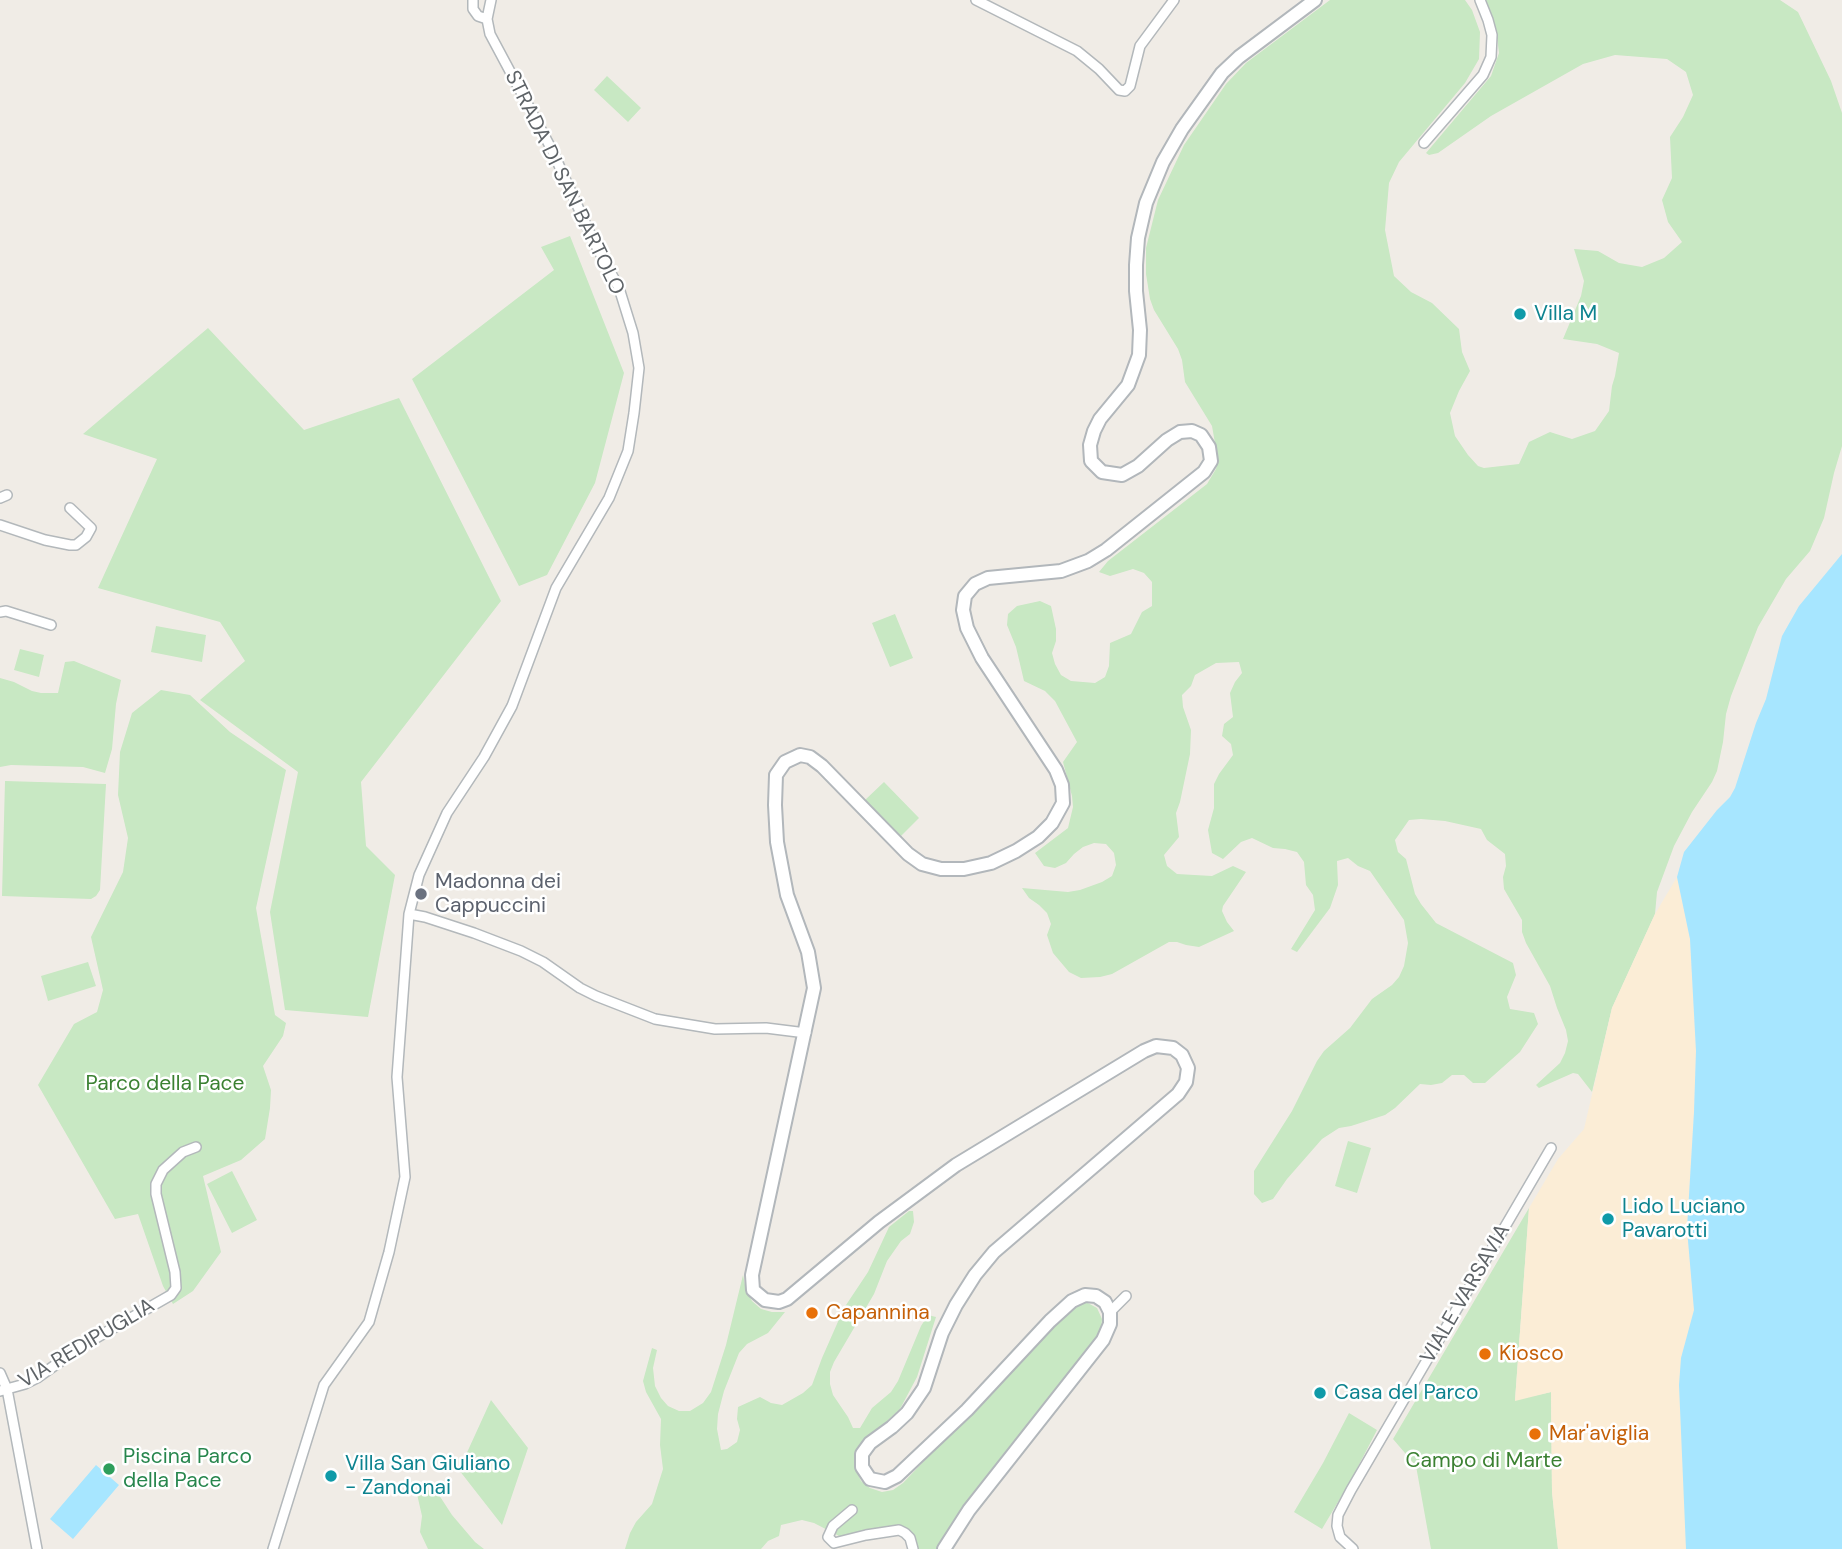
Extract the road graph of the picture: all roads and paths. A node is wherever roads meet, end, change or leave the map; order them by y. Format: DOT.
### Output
graph roads {
  1 [pos="472,0"];
  2 [pos="491,0"];
  3 [pos="976,0"];
  4 [pos="1174,0"];
  5 [pos="1315,0"];
  6 [pos="1480,0"];
  7 [pos="487,19"];
  8 [pos="1424,143"];
  9 [pos="70,508"];
  10 [pos="0,525"];
  11 [pos="0,612"];
  12 [pos="51,625"];
  13 [pos="409,914"];
  14 [pos="806,1033"];
  15 [pos="197,1147"];
  16 [pos="1551,1148"];
  17 [pos="1126,1296"];
  18 [pos="1110,1312"];
  19 [pos="0,1373"];
  20 [pos="3,1390"];
  21 [pos="852,1510"];
  22 [pos="37,1549"];
  23 [pos="273,1549"];
  24 [pos="913,1549"];
  25 [pos="944,1549"];
  26 [pos="1353,1549"];
  1 -- 7 [label="street, STRADA DI SAN BARTOLO"];
  2 -- 7 [label="street"];
  3 -- 4 [label="street"];
  5 -- 14 [label="street"];
  6 -- 8 [label="street"];
  7 -- 13 [label="street, STRADA DI SAN BARTOLO"];
  9 -- 10 [label="street"];
  11 -- 12 [label="street"];
  13 -- 14 [label="street"];
  13 -- 23 [label="street, STRADA DI SAN BARTOLO"];
  14 -- 18 [label="street"];
  15 -- 20 [label="street, VIA REDIPUGLIA"];
  16 -- 26 [label="street, VIALE VARSAVIA"];
  17 -- 18 [label="street"];
  18 -- 25 [label="street"];
  19 -- 20 [label="street"];
  20 -- 22 [label="street"];
  21 -- 24 [label="street"];
}
